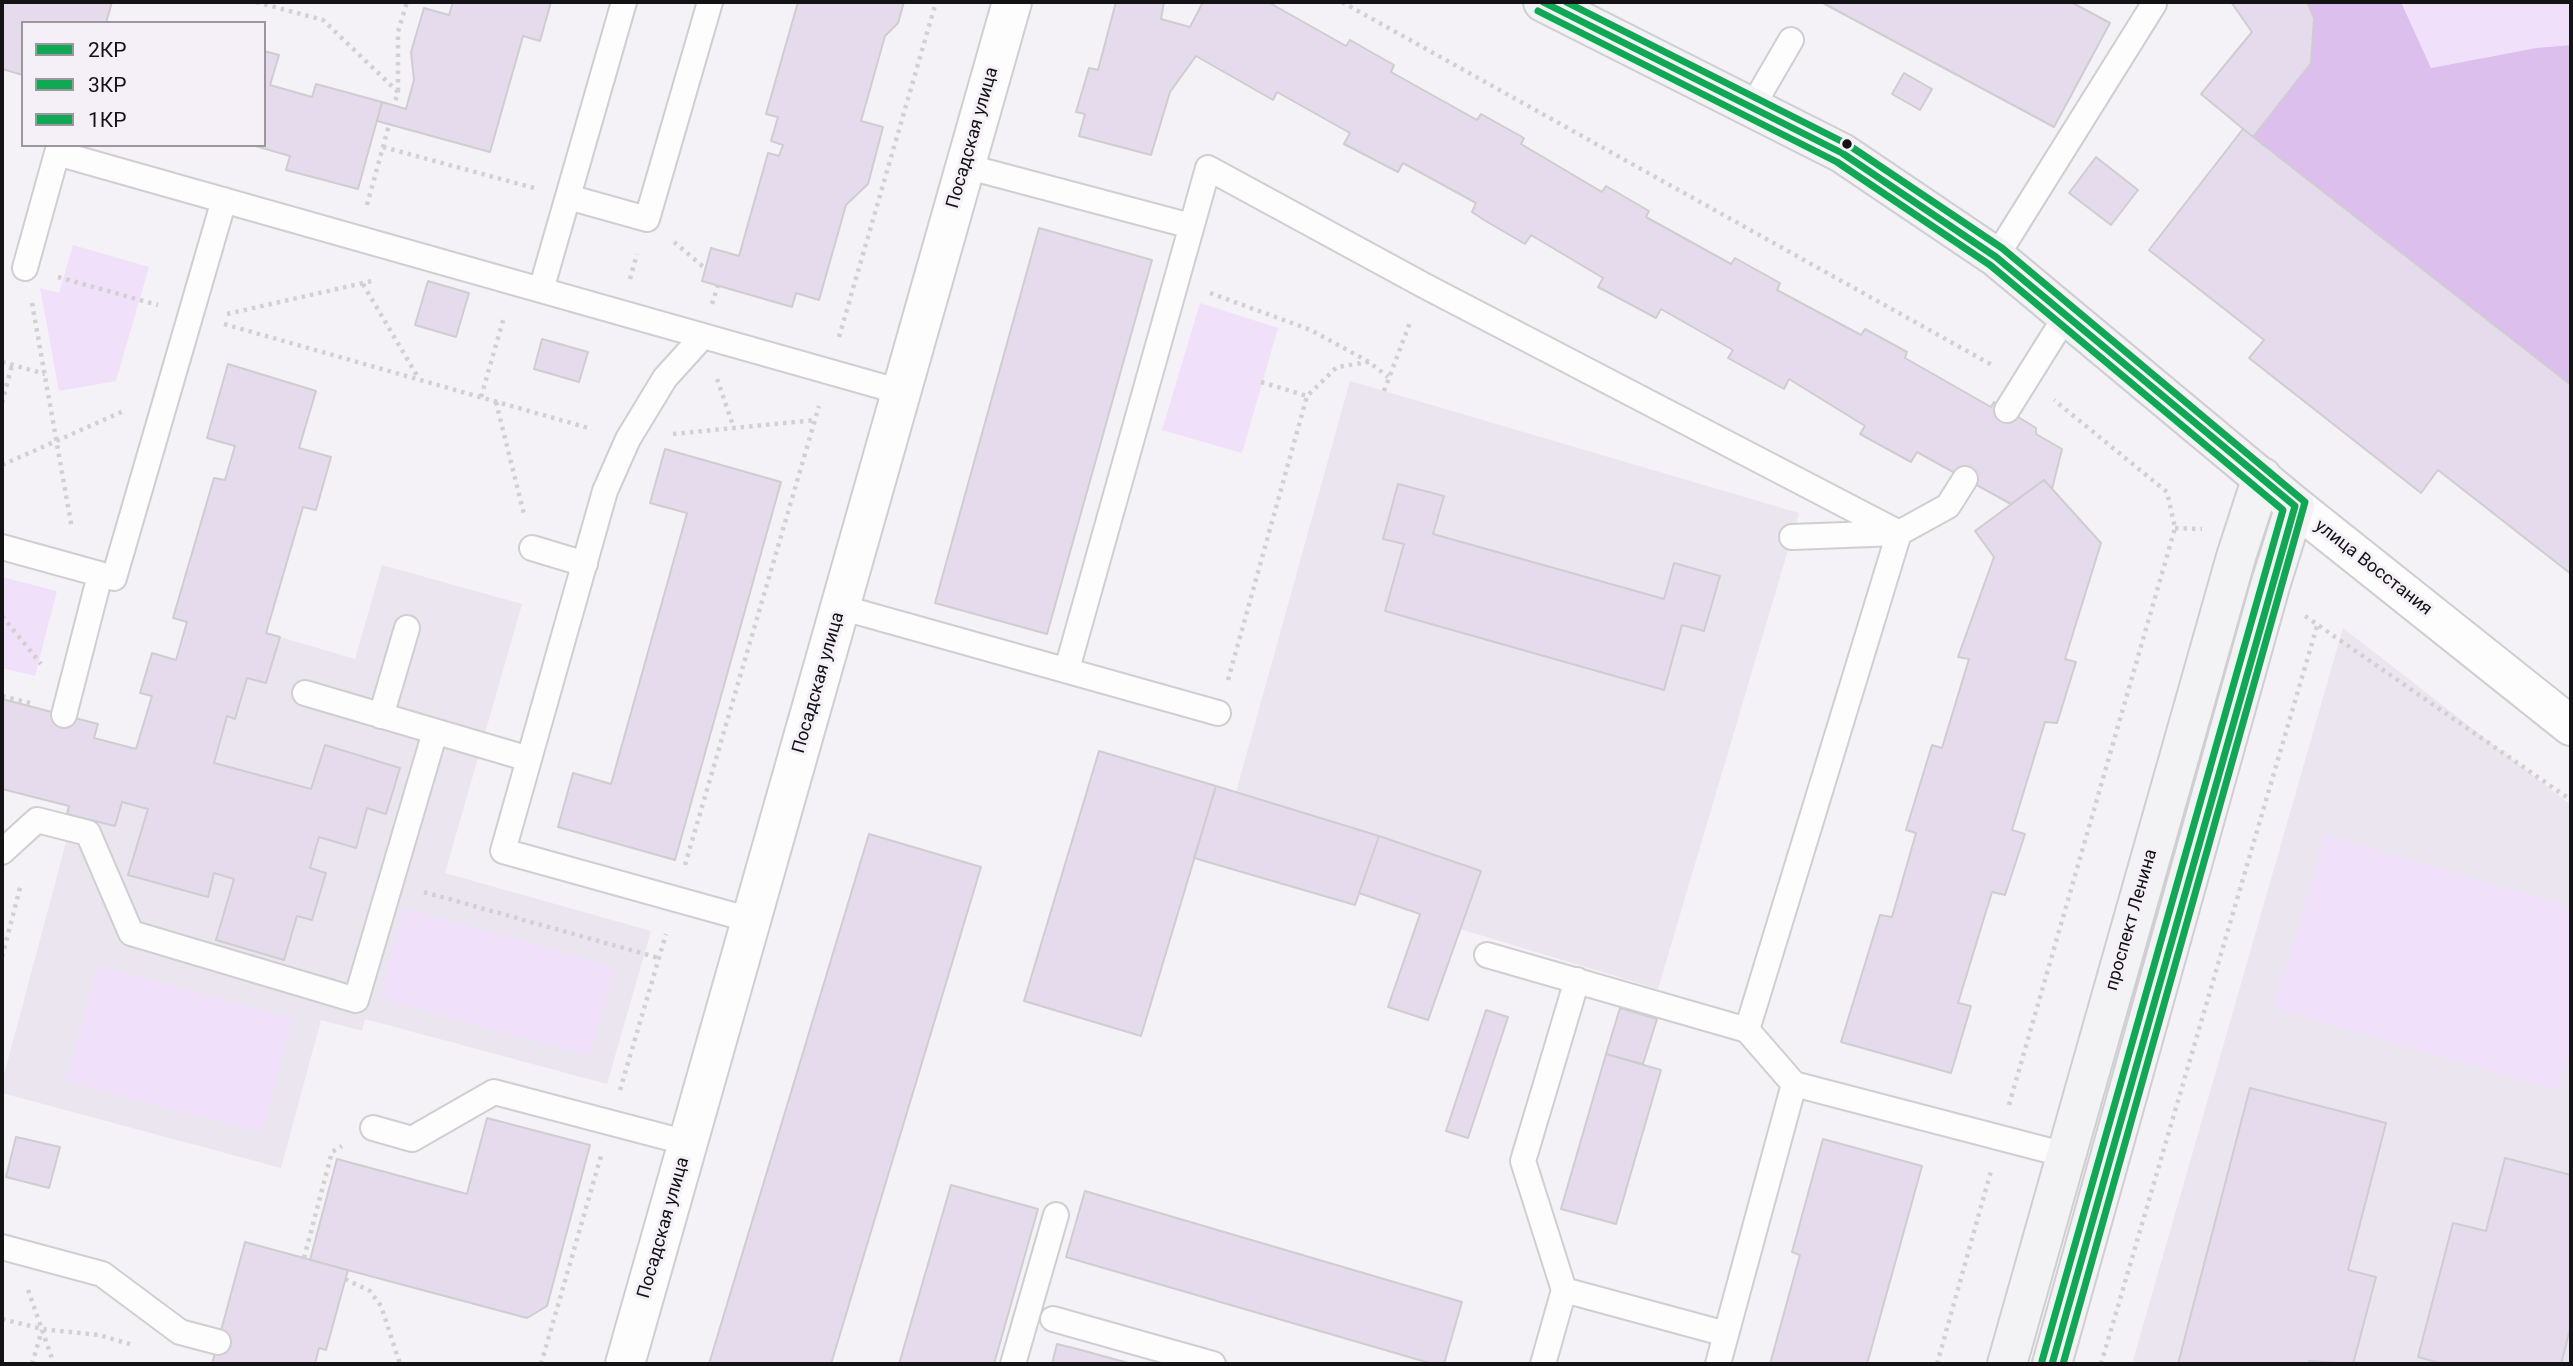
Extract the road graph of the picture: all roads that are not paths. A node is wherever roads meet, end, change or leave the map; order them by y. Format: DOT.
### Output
graph roads {
  1 [pos="624,2"];
  2 [pos="710,2"];
  3 [pos="1012,2"];
  4 [pos="1543,2"];
  5 [pos="2154,4"];
  6 [pos="1791,40"];
  7 [pos="1752,107"];
  8 [pos="965,166"];
  9 [pos="568,197"];
  10 [pos="224,200"];
  11 [pos="1191,226"];
  12 [pos="1996,257"];
  13 [pos="25,268"];
  14 [pos="541,290"];
  15 [pos="2067,314"];
  16 [pos="703,336"];
  17 [pos="901,392"];
  18 [pos="2007,410"];
  19 [pos="2262,477"];
  20 [pos="1965,479"];
  21 [pos="2295,506"];
  22 [pos="1899,533"];
  23 [pos="1792,537"];
  24 [pos="2,547"];
  25 [pos="532,548"];
  26 [pos="585,564"];
  27 [pos="90,572"];
  28 [pos="840,607"];
  29 [pos="407,628"];
  30 [pos="1067,670"];
  31 [pos="305,693"];
  32 [pos="1219,713"];
  33 [pos="64,715"];
  34 [pos="381,716"];
  35 [pos="2571,726"];
  36 [pos="435,732"];
  37 [pos="529,760"];
  38 [pos="2,852"];
  39 [pos="751,920"];
  40 [pos="1487,955"];
  41 [pos="1577,980"];
  42 [pos="1747,1030"];
  43 [pos="1794,1084"];
  44 [pos="373,1128"];
  45 [pos="688,1143"];
  46 [pos="2066,1155"];
  47 [pos="1056,1215"];
  48 [pos="2,1247"];
  49 [pos="1564,1290"];
  50 [pos="1054,1319"];
  51 [pos="1726,1334"];
  52 [pos="218,1342"];
  53 [pos="625,1364"];
  54 [pos="1013,1364"];
  55 [pos="1213,1364"];
  56 [pos="1543,1364"];
  57 [pos="1718,1364"];
  58 [pos="2007,1364"];
  59 [pos="2052,1364"];
  1 -- 9 [label="lane"];
  2 -- 9 [label="lane"];
  3 -- 8 [label="street, Посадская улица"];
  4 -- 7 [label="main road, улица Восстания"];
  5 -- 12 [label="lane"];
  6 -- 7 [label="lane"];
  7 -- 12 [label="main road, улица Восстания"];
  8 -- 11 [label="lane"];
  8 -- 17 [label="street, Посадская улица"];
  9 -- 14 [label="lane"];
  10 -- 13 [label="lane"];
  10 -- 14 [label="lane"];
  10 -- 27 [label="lane"];
  11 -- 22 [label="lane"];
  11 -- 30 [label="lane"];
  12 -- 15 [label="main road, улица Восстания"];
  14 -- 16 [label="lane"];
  15 -- 18 [label="lane"];
  15 -- 19 [label="main road, улица Восстания"];
  16 -- 17 [label="lane"];
  16 -- 26 [label="lane"];
  17 -- 28 [label="street, Посадская улица"];
  19 -- 21 [label="main road, улица Восстания"];
  19 -- 46 [label="main road, проспект Ленина"];
  20 -- 22 [label="lane"];
  21 -- 35 [label="street, улица Восстания"];
  21 -- 59 [label="main road"];
  22 -- 23 [label="lane"];
  22 -- 42 [label="lane"];
  24 -- 27 [label="lane"];
  25 -- 26 [label="lane"];
  26 -- 37 [label="lane"];
  27 -- 33 [label="lane"];
  28 -- 30 [label="lane"];
  28 -- 39 [label="street, Посадская улица"];
  29 -- 34 [label="lane"];
  30 -- 32 [label="lane"];
  31 -- 34 [label="lane"];
  34 -- 36 [label="lane"];
  36 -- 37 [label="lane"];
  36 -- 38 [label="lane"];
  37 -- 39 [label="lane"];
  39 -- 45 [label="street, Посадская улица"];
  40 -- 41 [label="lane"];
  41 -- 42 [label="lane"];
  41 -- 49 [label="lane"];
  42 -- 43 [label="lane"];
  43 -- 46 [label="lane"];
  43 -- 51 [label="lane"];
  44 -- 45 [label="lane"];
  45 -- 53 [label="street, Посадская улица"];
  46 -- 58 [label="main road, проспект Ленина"];
  47 -- 54 [label="lane"];
  48 -- 52 [label="lane"];
  49 -- 51 [label="lane"];
  49 -- 56 [label="lane"];
  50 -- 55 [label="lane"];
  51 -- 57 [label="lane"];
}
